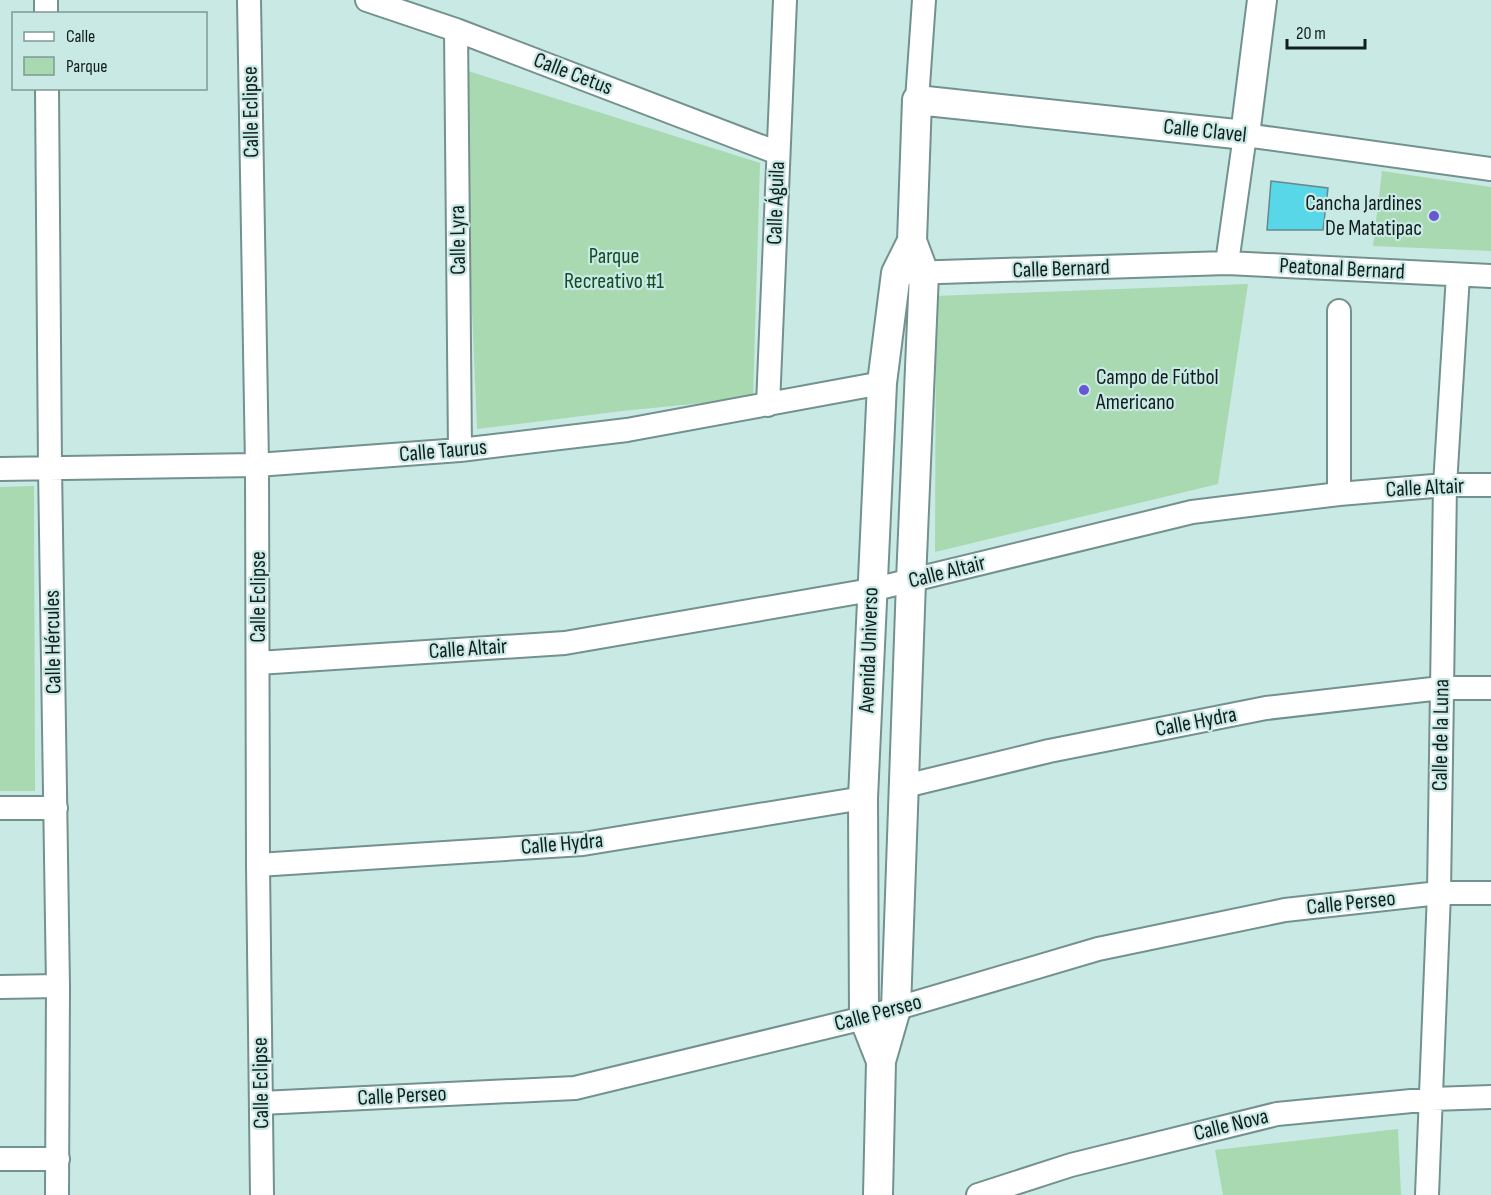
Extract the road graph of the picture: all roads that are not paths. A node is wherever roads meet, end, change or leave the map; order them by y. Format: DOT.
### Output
graph roads {
  1 [pos="249,0"];
  2 [pos="366,0"];
  3 [pos="784,0"];
  4 [pos="924,0"];
  5 [pos="1262,0"];
  6 [pos="456,30"];
  7 [pos="47,90"];
  8 [pos="917,100"];
  9 [pos="1245,135"];
  10 [pos="778,153"];
  11 [pos="1491,169"];
  12 [pos="912,241"];
  13 [pos="1227,263"];
  14 [pos="896,273"];
  15 [pos="924,273"];
  16 [pos="1458,276"];
  17 [pos="1491,276"];
  18 [pos="1339,311"];
  19 [pos="921,359"];
  20 [pos="884,371"];
  21 [pos="768,405"];
  22 [pos="460,450"];
  23 [pos="257,465"];
  24 [pos="50,467"];
  25 [pos="0,469"];
  26 [pos="1445,485"];
  27 [pos="1491,485"];
  28 [pos="1339,494"];
  29 [pos="911,581"];
  30 [pos="871,590"];
  31 [pos="258,663"];
  32 [pos="1441,688"];
  33 [pos="1491,688"];
  34 [pos="905,786"];
  35 [pos="863,798"];
  36 [pos="0,808"];
  37 [pos="56,808"];
  38 [pos="258,865"];
  39 [pos="1440,893"];
  40 [pos="1491,893"];
  41 [pos="58,986"];
  42 [pos="0,987"];
  43 [pos="896,1009"];
  44 [pos="864,1018"];
  45 [pos="881,1061"];
  46 [pos="1491,1097"];
  47 [pos="1432,1099"];
  48 [pos="261,1103"];
  49 [pos="0,1159"];
  50 [pos="58,1159"];
  51 [pos="57,1195"];
  52 [pos="262,1195"];
  53 [pos="878,1195"];
  54 [pos="978,1195"];
  55 [pos="1427,1195"];
  1 -- 23 [label="street, Calle Eclipse"];
  2 -- 6 [label="street, Calle Cetus"];
  3 -- 10 [label="street, Calle Águila"];
  4 -- 8 [label="street"];
  5 -- 9 [label="street"];
  6 -- 10 [label="street, Calle Cetus"];
  6 -- 22 [label="street, Calle Lyra"];
  7 -- 24 [label="street, Calle Hércules"];
  8 -- 9 [label="street, Calle Clavel"];
  8 -- 12 [label="street, Avenida Universo"];
  9 -- 11 [label="street, Calle Clavel"];
  9 -- 13 [label="street"];
  10 -- 21 [label="street, Calle Águila"];
  12 -- 14 [label="street, Avenida Universo"];
  12 -- 15 [label="street, Avenida Universo"];
  13 -- 15 [label="street, Calle Bernard"];
  13 -- 16 [label="street, Peatonal Bernard"];
  14 -- 15 [label="street, Calle Bernard"];
  14 -- 20 [label="street, Avenida Universo"];
  15 -- 19 [label="street, Avenida Universo"];
  16 -- 17 [label="street"];
  16 -- 26 [label="street, Calle de la Luna"];
  18 -- 28 [label="street"];
  19 -- 20 [label="street"];
  19 -- 29 [label="street, Avenida Universo"];
  20 -- 21 [label="street, Calle Taurus"];
  20 -- 30 [label="street, Avenida Universo"];
  21 -- 22 [label="street, Calle Taurus"];
  22 -- 23 [label="street, Calle Taurus"];
  23 -- 24 [label="street, Calle Taurus"];
  23 -- 31 [label="street, Calle Eclipse"];
  24 -- 25 [label="street, Calle Taurus"];
  24 -- 37 [label="street, Calle Hércules"];
  26 -- 27 [label="street, Calle Altair"];
  26 -- 28 [label="street, Calle Altair"];
  26 -- 32 [label="street, Calle de la Luna"];
  28 -- 29 [label="street, Calle Altair"];
  29 -- 30 [label="street, Calle Altair"];
  29 -- 34 [label="street, Avenida Universo"];
  30 -- 31 [label="street, Calle Altair"];
  30 -- 35 [label="street, Avenida Universo"];
  31 -- 38 [label="street, Calle Eclipse"];
  32 -- 33 [label="street, Calle Hydra"];
  32 -- 34 [label="street, Calle Hydra"];
  32 -- 39 [label="street, Calle de la Luna"];
  34 -- 43 [label="street, Avenida Universo"];
  35 -- 38 [label="street, Calle Hydra"];
  35 -- 44 [label="street, Avenida Universo"];
  36 -- 37 [label="street"];
  37 -- 41 [label="street, Calle Hércules"];
  38 -- 48 [label="street, Calle Eclipse"];
  39 -- 40 [label="street, Calle Perseo"];
  39 -- 43 [label="street, Calle Perseo"];
  39 -- 47 [label="street, Calle de la Luna"];
  41 -- 42 [label="street"];
  41 -- 50 [label="street, Calle Hércules"];
  43 -- 44 [label="street, Calle Perseo"];
  43 -- 45 [label="street, Avenida Universo"];
  44 -- 45 [label="street, Avenida Universo"];
  44 -- 48 [label="street, Calle Perseo"];
  45 -- 53 [label="street, Avenida Universo"];
  46 -- 47 [label="street, Calle Nova"];
  47 -- 54 [label="street, Calle Nova"];
  47 -- 55 [label="street, Calle de la Luna"];
  48 -- 52 [label="street, Calle Eclipse"];
  49 -- 50 [label="street"];
  50 -- 51 [label="street, Calle Hércules"];
}
